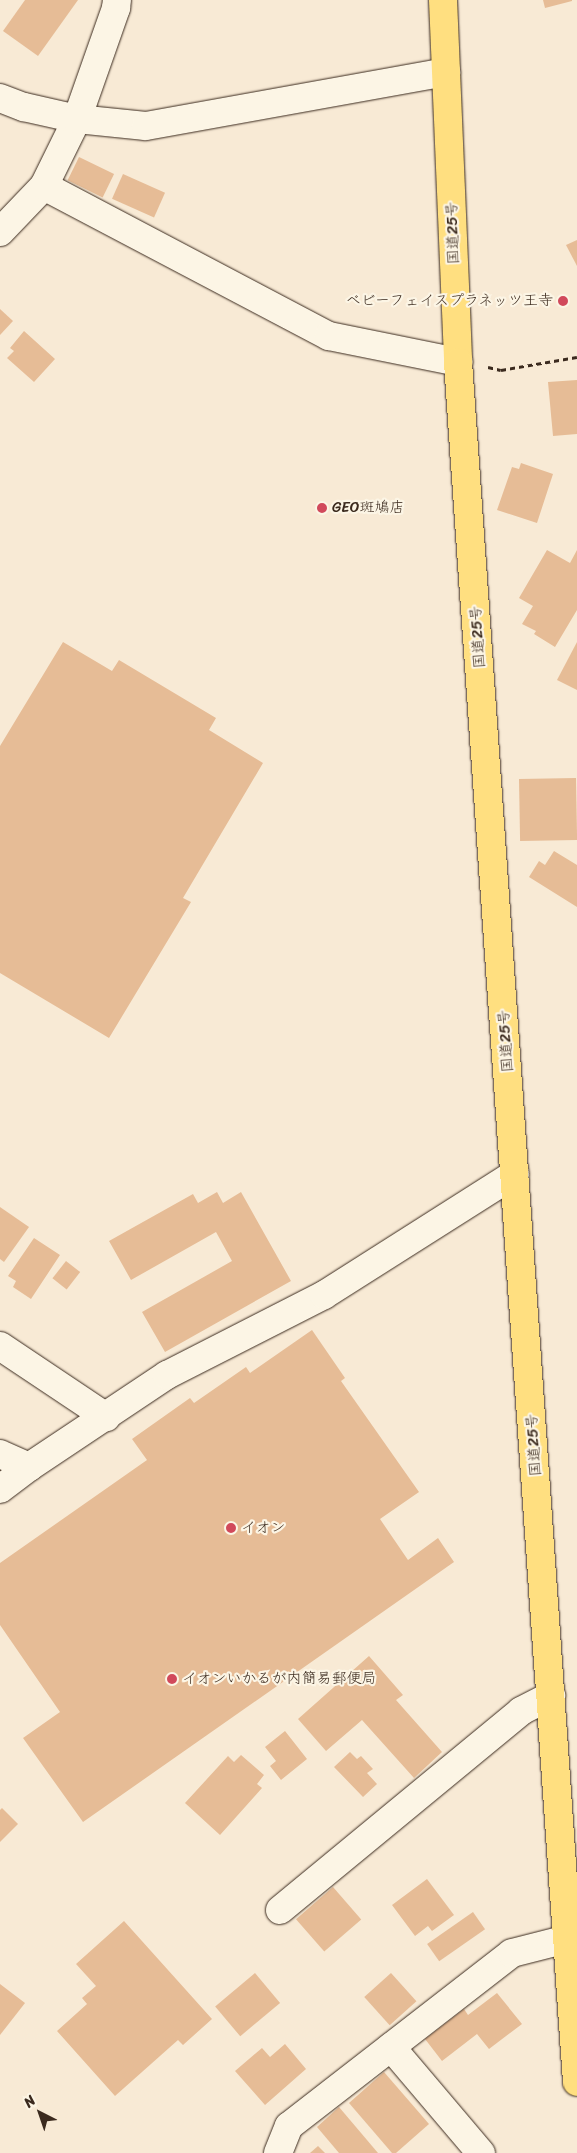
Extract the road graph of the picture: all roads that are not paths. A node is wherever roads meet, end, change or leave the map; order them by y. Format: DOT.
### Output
graph roads {
  1 [pos="116,0"];
  2 [pos="442,0"];
  3 [pos="446,72"];
  4 [pos="0,98"];
  5 [pos="77,119"];
  6 [pos="44,186"];
  7 [pos="0,232"];
  8 [pos="458,362"];
  9 [pos="516,1174"];
  10 [pos="0,1346"];
  11 [pos="106,1417"];
  12 [pos="0,1454"];
  13 [pos="30,1467"];
  14 [pos="0,1489"];
  15 [pos="551,1696"];
  16 [pos="280,1910"];
  17 [pos="567,1939"];
  18 [pos="391,2047"];
  19 [pos="577,2082"];
  20 [pos="278,2153"];
  21 [pos="481,2153"];
  1 -- 5 [label="street"];
  2 -- 3 [label="highway, 国道25号"];
  3 -- 5 [label="street"];
  3 -- 8 [label="highway, 国道25号"];
  4 -- 5 [label="street"];
  5 -- 6 [label="street"];
  6 -- 7 [label="street"];
  6 -- 8 [label="street"];
  8 -- 9 [label="highway, 国道25号"];
  9 -- 11 [label="street"];
  9 -- 15 [label="highway, 国道25号"];
  10 -- 11 [label="street"];
  11 -- 13 [label="street"];
  12 -- 13 [label="street"];
  13 -- 14 [label="street"];
  15 -- 16 [label="street"];
  15 -- 17 [label="highway, 国道25号"];
  17 -- 18 [label="street"];
  17 -- 19 [label="highway, 国道25号"];
  18 -- 20 [label="street"];
  18 -- 21 [label="street"];
}
